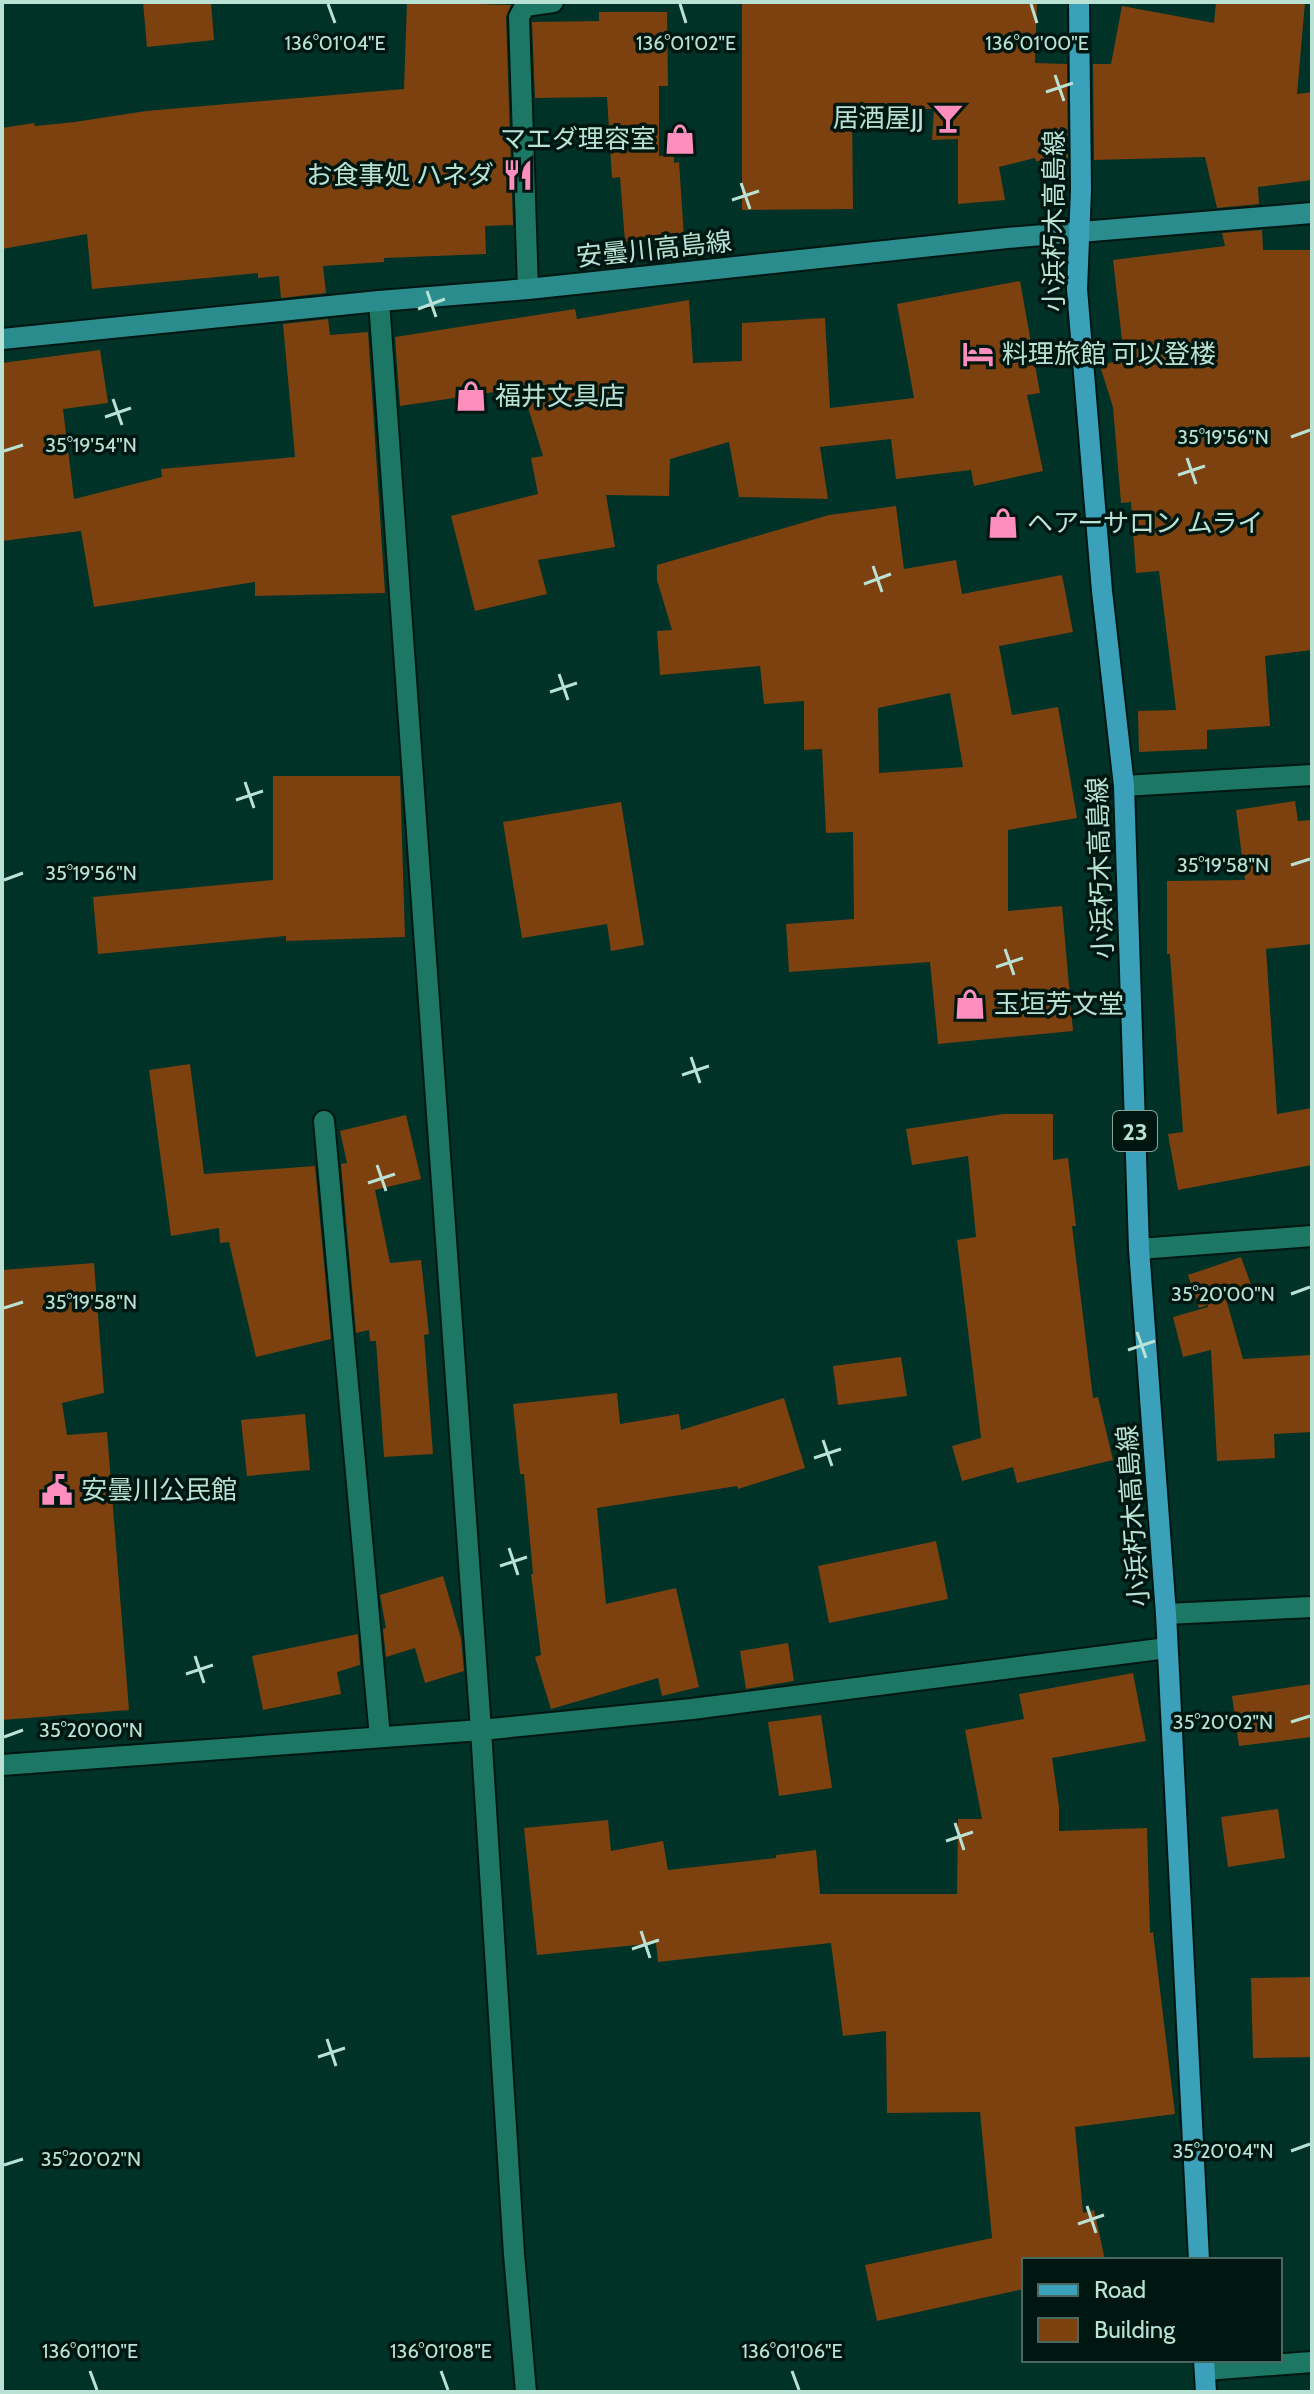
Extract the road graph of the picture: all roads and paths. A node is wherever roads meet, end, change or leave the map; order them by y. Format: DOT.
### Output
graph roads {
  1 [pos="553,2"];
  2 [pos="1079,2"];
  3 [pos="1312,213"];
  4 [pos="1078,234"];
  5 [pos="528,289"];
  6 [pos="379,301"];
  7 [pos="2,339"];
  8 [pos="1312,775"];
  9 [pos="1124,786"];
  10 [pos="324,1121"];
  11 [pos="1312,1236"];
  12 [pos="1139,1249"];
  13 [pos="1312,1607"];
  14 [pos="1166,1614"];
  15 [pos="1167,1648"];
  16 [pos="481,1730"];
  17 [pos="380,1737"];
  18 [pos="2,1765"];
  19 [pos="1199,2258"];
  20 [pos="1312,2362"];
  21 [pos="1205,2365"];
  22 [pos="526,2392"];
  23 [pos="1206,2392"];
  1 -- 5 [label="street"];
  2 -- 4 [label="main road, 小浜朽木高島線 / 23"];
  3 -- 4 [label="main road, 安曇川高島線"];
  4 -- 5 [label="main road, 安曇川高島線"];
  4 -- 9 [label="main road, 小浜朽木高島線 / 23"];
  5 -- 6 [label="main road, 安曇川高島線"];
  6 -- 7 [label="main road, 安曇川高島線"];
  6 -- 16 [label="street"];
  8 -- 9 [label="street"];
  9 -- 12 [label="main road, 小浜朽木高島線 / 23"];
  10 -- 17 [label="street"];
  11 -- 12 [label="street"];
  12 -- 14 [label="main road, 小浜朽木高島線 / 23"];
  13 -- 14 [label="street"];
  14 -- 15 [label="main road, 小浜朽木高島線 / 23"];
  15 -- 16 [label="street"];
  15 -- 19 [label="main road, 小浜朽木高島線 / 23"];
  16 -- 17 [label="street"];
  16 -- 22 [label="street"];
  17 -- 18 [label="street"];
  20 -- 21 [label="street"];
  21 -- 23 [label="main road"];
}
